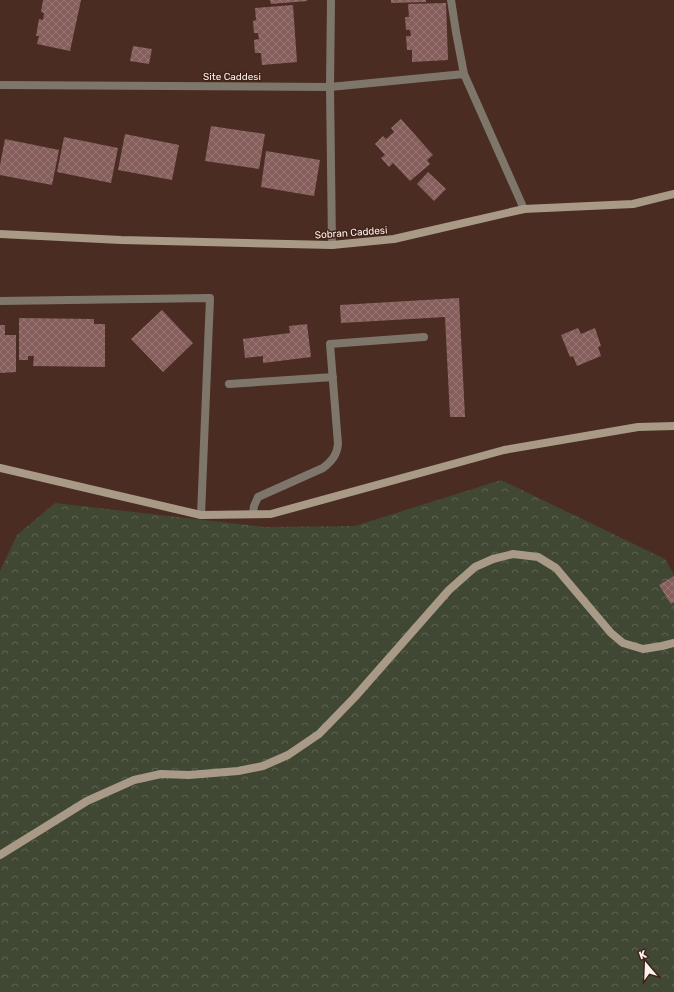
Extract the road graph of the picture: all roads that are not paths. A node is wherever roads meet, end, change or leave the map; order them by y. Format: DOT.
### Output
graph roads {
  1 [pos="331,0"];
  2 [pos="452,0"];
  3 [pos="464,74"];
  4 [pos="0,85"];
  5 [pos="330,87"];
  6 [pos="674,194"];
  7 [pos="524,209"];
  8 [pos="0,234"];
  9 [pos="332,245"];
  10 [pos="0,301"];
  11 [pos="424,337"];
  12 [pos="333,377"];
  13 [pos="229,384"];
  14 [pos="674,426"];
  15 [pos="0,468"];
  16 [pos="253,514"];
  17 [pos="201,516"];
  18 [pos="674,643"];
  19 [pos="0,855"];
  1 -- 5 [label="street"];
  2 -- 3 [label="street"];
  3 -- 5 [label="street, Site Caddesi"];
  3 -- 7 [label="street"];
  4 -- 5 [label="street, Site Caddesi"];
  5 -- 9 [label="street"];
  6 -- 7 [label="street, Sobran Caddesi"];
  7 -- 9 [label="street, Sobran Caddesi"];
  8 -- 9 [label="street, Sobran Caddesi"];
  10 -- 17 [label="street"];
  11 -- 12 [label="street"];
  12 -- 13 [label="street"];
  12 -- 16 [label="street"];
  14 -- 16 [label="street"];
  15 -- 17 [label="street"];
  16 -- 17 [label="street"];
  18 -- 19 [label="street"];
}
